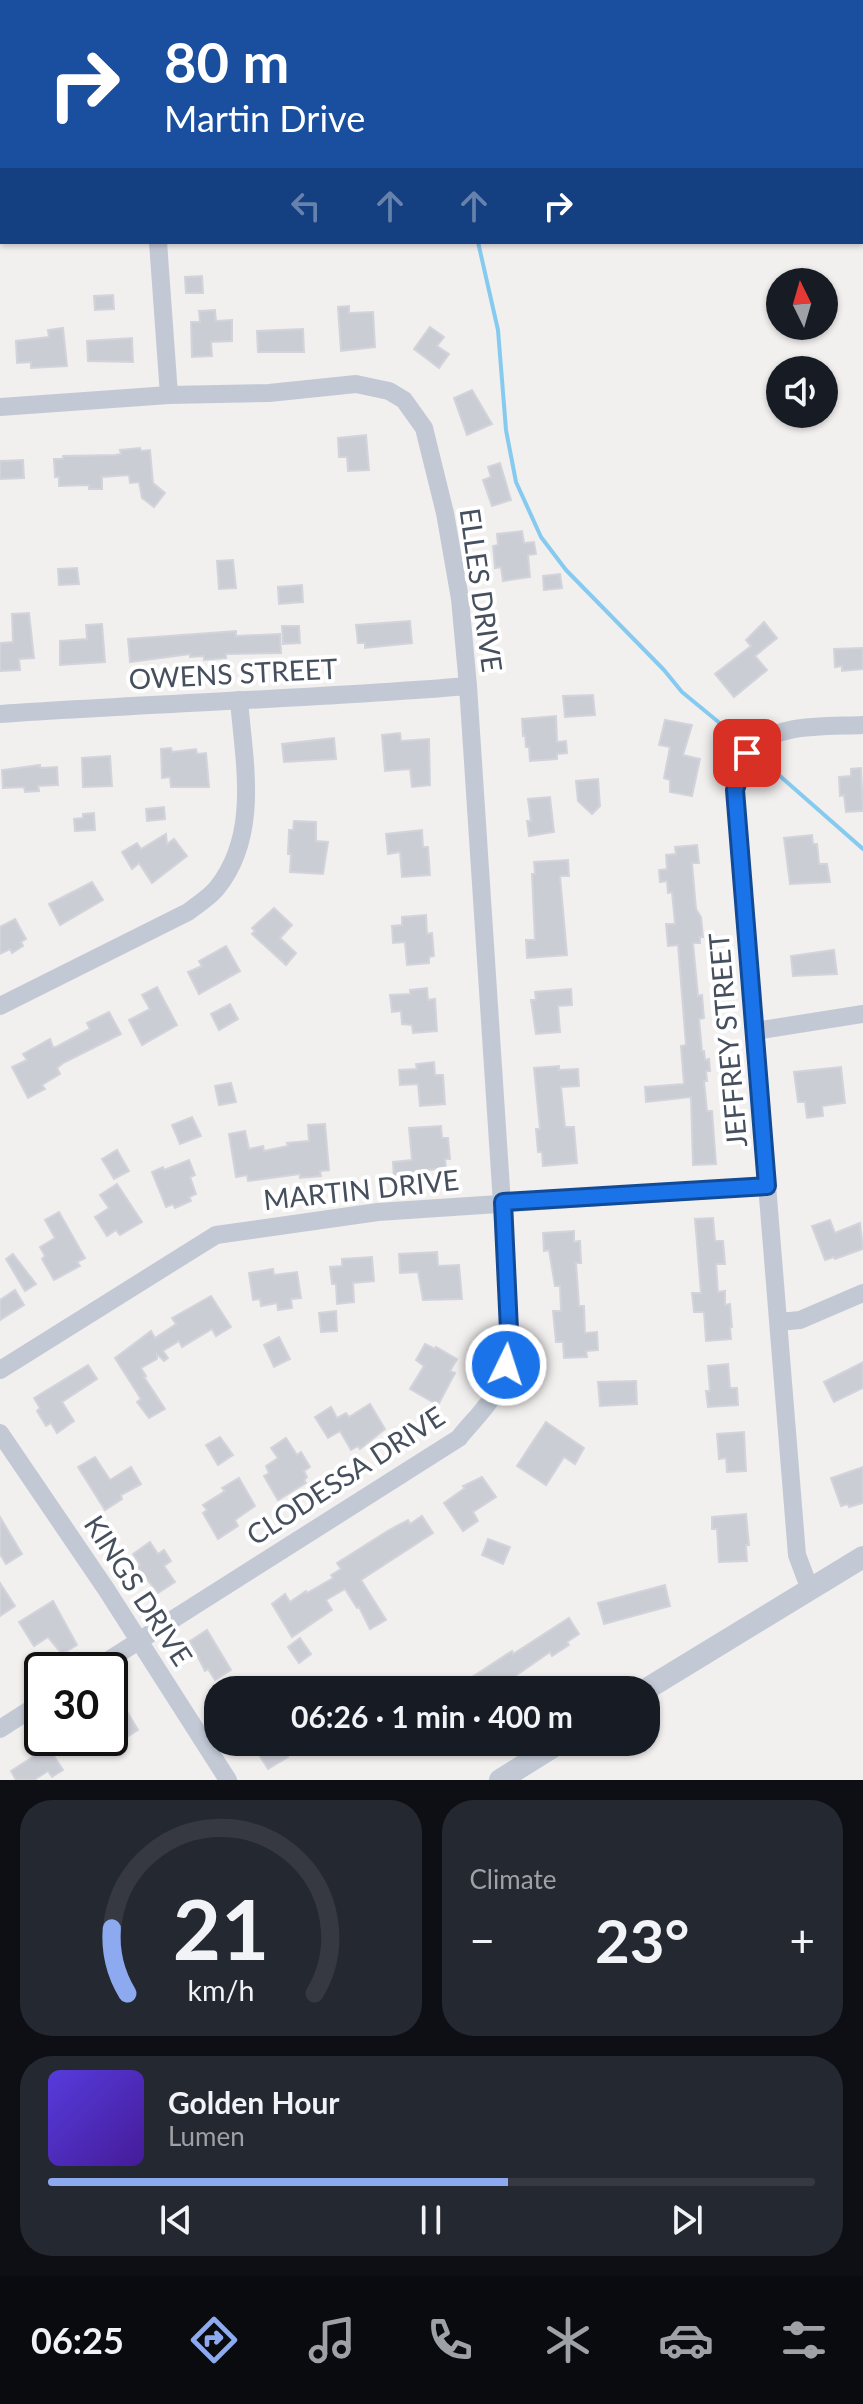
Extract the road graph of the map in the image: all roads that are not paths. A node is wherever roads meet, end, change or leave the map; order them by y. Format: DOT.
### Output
graph roads {
  1 [pos="158,244"];
  2 [pos="169,395"];
  3 [pos="0,407"];
  4 [pos="468,686"];
  5 [pos="239,700"];
  6 [pos="0,714"];
  7 [pos="863,725"];
  8 [pos="0,1006"];
  9 [pos="863,1014"];
  10 [pos="755,1031"];
  11 [pos="767,1186"];
  12 [pos="503,1202"];
  13 [pos="863,1293"];
  14 [pos="779,1322"];
  15 [pos="0,1370"];
  16 [pos="0,1433"];
  17 [pos="863,1557"];
  18 [pos="809,1587"];
  19 [pos="139,1641"];
  20 [pos="122,1652"];
  21 [pos="660,1681"];
  22 [pos="24,1714"];
  23 [pos="0,1729"];
  24 [pos="539,1756"];
  25 [pos="228,1780"];
  26 [pos="500,1780"];
  1 -- 2 [label="street"];
  2 -- 3 [label="street, ELLES DRIVE"];
  2 -- 4 [label="street, ELLES DRIVE"];
  4 -- 5 [label="street, OWENS STREET"];
  4 -- 12 [label="street, ELLES DRIVE"];
  5 -- 6 [label="street, OWENS STREET"];
  5 -- 8 [label="street"];
  7 -- 10 [label="street, JEFFREY STREET"];
  9 -- 10 [label="street"];
  10 -- 11 [label="street, JEFFREY STREET"];
  11 -- 12 [label="street, MARTIN DRIVE"];
  11 -- 14 [label="street, JEFFREY STREET"];
  12 -- 15 [label="street, MARTIN DRIVE"];
  12 -- 19 [label="street, CLODESSA DRIVE"];
  13 -- 14 [label="street"];
  14 -- 18 [label="street, JEFFREY STREET"];
  16 -- 19 [label="street, KINGS DRIVE"];
  17 -- 18 [label="street"];
  18 -- 21 [label="street"];
  19 -- 20 [label="street, CLODESSA DRIVE"];
  19 -- 25 [label="street, KINGS DRIVE"];
  22 -- 23 [label="street"];
  24 -- 26 [label="street"];
}
